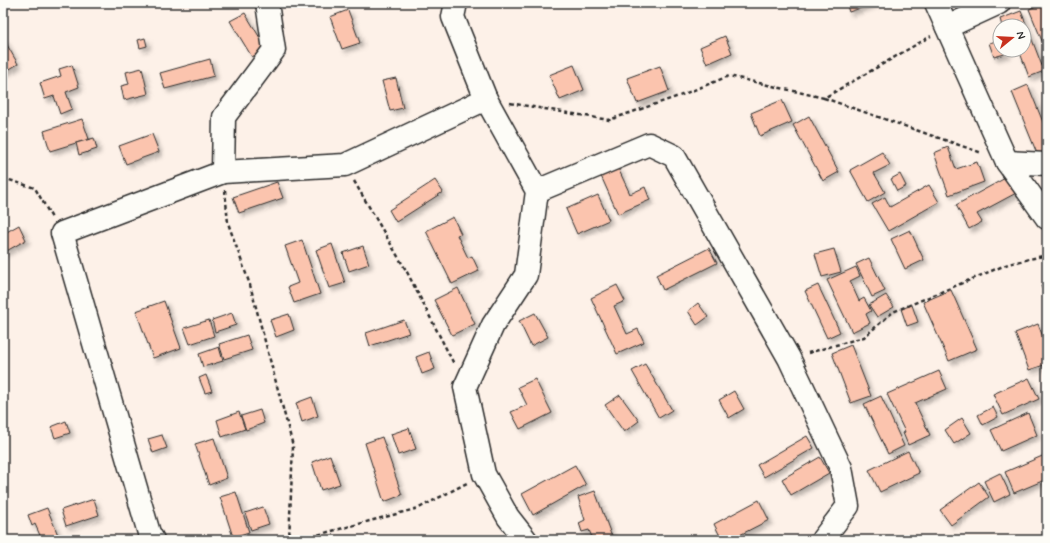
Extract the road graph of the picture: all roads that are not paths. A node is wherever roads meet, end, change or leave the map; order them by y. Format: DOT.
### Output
graph roads {
  1 [pos="267,3"];
  2 [pos="456,3"];
  3 [pos="936,3"];
  4 [pos="999,3"];
  5 [pos="947,27"];
  6 [pos="486,98"];
  7 [pos="1007,162"];
  8 [pos="1047,164"];
  9 [pos="223,172"];
  10 [pos="537,191"];
  11 [pos="1047,218"];
  12 [pos="153,540"];
  13 [pos="526,540"];
  14 [pos="822,540"];
  1 -- 9 [label="street"];
  2 -- 6 [label="street"];
  3 -- 5 [label="street"];
  4 -- 5 [label="street"];
  5 -- 7 [label="street"];
  6 -- 9 [label="street"];
  6 -- 10 [label="street"];
  7 -- 8 [label="street"];
  7 -- 11 [label="street"];
  9 -- 12 [label="street"];
  10 -- 13 [label="street"];
  10 -- 14 [label="street"];
}
